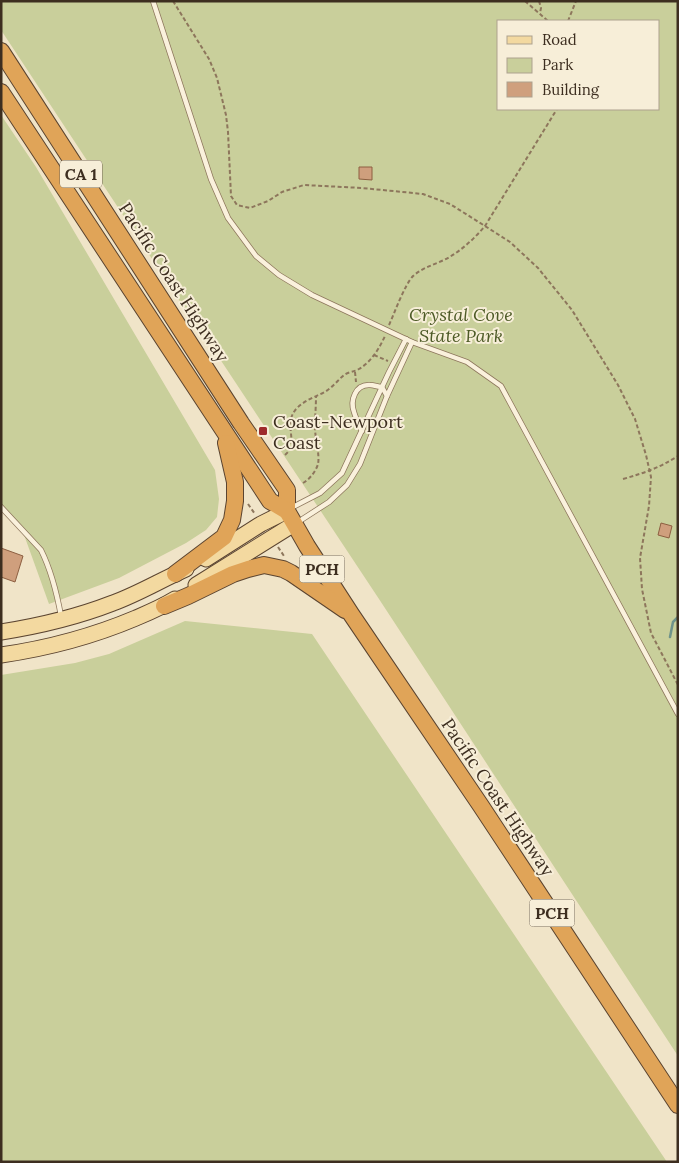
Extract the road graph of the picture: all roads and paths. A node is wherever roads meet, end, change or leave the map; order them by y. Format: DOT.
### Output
graph roads {
  1 [pos="152,1"];
  2 [pos="173,1"];
  3 [pos="525,1"];
  4 [pos="539,1"];
  5 [pos="576,1"];
  6 [pos="539,14"];
  7 [pos="547,20"];
  8 [pos="568,20"];
  9 [pos="1,51"];
  10 [pos="1,92"];
  11 [pos="555,110"];
  12 [pos="486,226"];
  13 [pos="387,330"];
  14 [pos="406,339"];
  15 [pos="412,342"];
  16 [pos="374,355"];
  17 [pos="393,364"];
  18 [pos="355,371"];
  19 [pos="382,387"];
  20 [pos="359,388"];
  21 [pos="316,396"];
  22 [pos="388,396"];
  23 [pos="223,431"];
  24 [pos="362,431"];
  25 [pos="285,455"];
  26 [pos="678,456"];
  27 [pos="650,471"];
  28 [pos="623,479"];
  29 [pos="304,483"];
  30 [pos="246,501"];
  31 [pos="1,507"];
  32 [pos="256,516"];
  33 [pos="291,517"];
  34 [pos="276,545"];
  35 [pos="284,548"];
  36 [pos="280,550"];
  37 [pos="287,561"];
  38 [pos="175,574"];
  39 [pos="164,606"];
  40 [pos="351,614"];
  41 [pos="62,620"];
  42 [pos="1,632"];
  43 [pos="1,655"];
  44 [pos="678,685"];
  45 [pos="678,714"];
  46 [pos="678,1105"];
  1 -- 13 [label="lane"];
  2 -- 12 [label="path"];
  3 -- 6 [label="path"];
  4 -- 6 [label="path"];
  5 -- 8 [label="path"];
  6 -- 7 [label="path"];
  9 -- 33 [label="highway, Pacific Coast Highway / CA 1"];
  10 -- 23 [label="highway, Pacific Coast Highway / CA 1"];
  11 -- 12 [label="path"];
  12 -- 13 [label="path"];
  12 -- 27 [label="path"];
  13 -- 14 [label="lane"];
  13 -- 16 [label="path"];
  14 -- 15 [label="lane"];
  14 -- 17 [label="lane"];
  15 -- 22 [label="lane"];
  15 -- 45 [label="lane"];
  16 -- 17 [label="path"];
  16 -- 18 [label="path"];
  17 -- 19 [label="lane"];
  18 -- 20 [label="path"];
  18 -- 21 [label="path"];
  19 -- 20 [label="lane"];
  19 -- 22 [label="lane"];
  19 -- 24 [label="lane"];
  20 -- 24 [label="lane"];
  21 -- 25 [label="path"];
  21 -- 29 [label="path"];
  22 -- 33 [label="lane"];
  23 -- 33 [label="highway, Pacific Coast Highway / CA 1"];
  23 -- 38 [label="highway"];
  24 -- 33 [label="lane"];
  26 -- 27 [label="path"];
  27 -- 28 [label="path"];
  27 -- 44 [label="path"];
  30 -- 32 [label="path"];
  31 -- 41 [label="lane"];
  33 -- 38 [label="main road"];
  33 -- 39 [label="main road"];
  33 -- 40 [label="highway, Pacific Coast Highway / PCH"];
  34 -- 36 [label="path"];
  35 -- 36 [label="path"];
  36 -- 37 [label="path"];
  38 -- 41 [label="main road"];
  39 -- 40 [label="highway"];
  39 -- 43 [label="main road"];
  40 -- 46 [label="highway, Pacific Coast Highway / PCH"];
  41 -- 42 [label="main road"];
}
